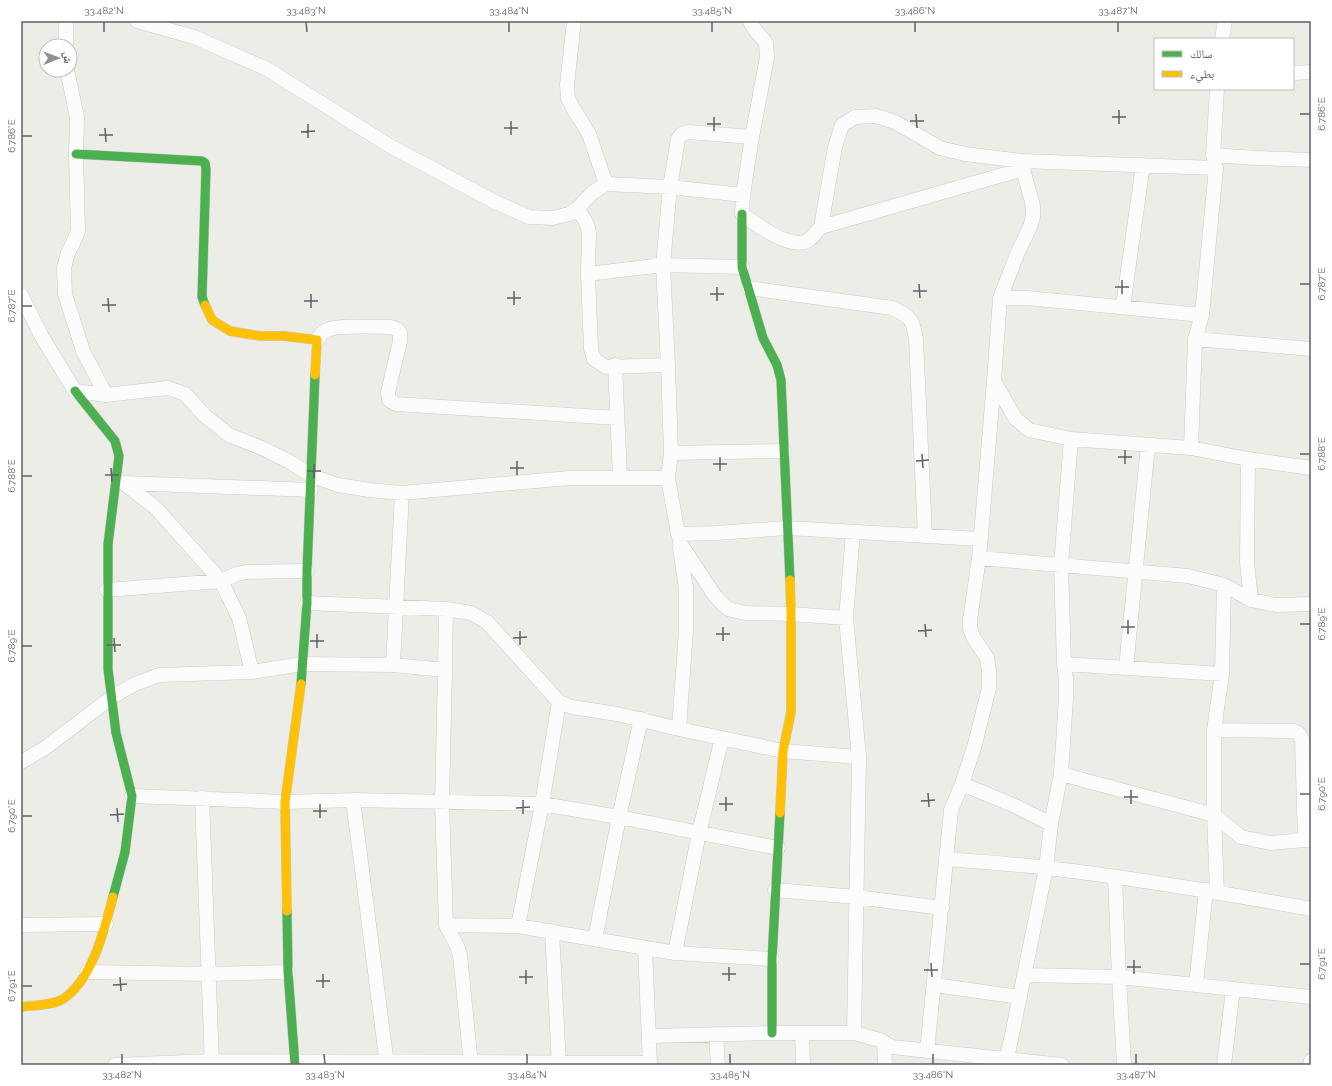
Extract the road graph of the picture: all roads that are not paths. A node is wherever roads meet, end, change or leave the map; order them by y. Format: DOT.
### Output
graph roads {
  1 [pos="66,21"];
  2 [pos="137,21"];
  3 [pos="574,21"];
  4 [pos="750,21"];
  5 [pos="1225,21"];
  6 [pos="66,38"];
  7 [pos="1222,38"];
  8 [pos="1311,72"];
  9 [pos="1294,73"];
  10 [pos="69,78"];
  11 [pos="1217,90"];
  12 [pos="752,137"];
  13 [pos="76,154"];
  14 [pos="1311,160"];
  15 [pos="1215,162"];
  16 [pos="1022,165"];
  17 [pos="1143,166"];
  18 [pos="606,184"];
  19 [pos="670,187"];
  20 [pos="743,195"];
  21 [pos="577,209"];
  22 [pos="742,214"];
  23 [pos="821,227"];
  24 [pos="663,265"];
  25 [pos="742,267"];
  26 [pos="588,274"];
  27 [pos="748,288"];
  28 [pos="21,295"];
  29 [pos="1000,298"];
  30 [pos="1123,306"];
  31 [pos="1202,315"];
  32 [pos="1195,339"];
  33 [pos="317,340"];
  34 [pos="1311,349"];
  35 [pos="615,365"];
  36 [pos="668,365"];
  37 [pos="994,380"];
  38 [pos="75,391"];
  39 [pos="106,395"];
  40 [pos="617,418"];
  41 [pos="1071,439"];
  42 [pos="1148,445"];
  43 [pos="1191,448"];
  44 [pos="784,451"];
  45 [pos="671,453"];
  46 [pos="1248,459"];
  47 [pos="1311,468"];
  48 [pos="620,477"];
  49 [pos="668,478"];
  50 [pos="120,483"];
  51 [pos="311,483"];
  52 [pos="402,493"];
  53 [pos="787,528"];
  54 [pos="853,532"];
  55 [pos="925,536"];
  56 [pos="679,538"];
  57 [pos="980,539"];
  58 [pos="979,558"];
  59 [pos="1061,565"];
  60 [pos="307,571"];
  61 [pos="1136,571"];
  62 [pos="222,581"];
  63 [pos="1224,585"];
  64 [pos="107,590"];
  65 [pos="1251,600"];
  66 [pos="307,603"];
  67 [pos="1311,604"];
  68 [pos="397,606"];
  69 [pos="446,609"];
  70 [pos="791,614"];
  71 [pos="846,618"];
  72 [pos="302,664"];
  73 [pos="1064,664"];
  74 [pos="393,665"];
  75 [pos="1126,668"];
  76 [pos="446,670"];
  77 [pos="252,672"];
  78 [pos="1222,674"];
  79 [pos="112,696"];
  80 [pos="559,702"];
  81 [pos="641,719"];
  82 [pos="679,729"];
  83 [pos="1214,730"];
  84 [pos="722,738"];
  85 [pos="783,751"];
  86 [pos="858,757"];
  87 [pos="21,762"];
  88 [pos="1061,774"];
  89 [pos="962,784"];
  90 [pos="132,796"];
  91 [pos="202,798"];
  92 [pos="354,800"];
  93 [pos="284,802"];
  94 [pos="442,803"];
  95 [pos="542,804"];
  96 [pos="1214,815"];
  97 [pos="619,816"];
  98 [pos="1051,824"];
  99 [pos="699,833"];
  100 [pos="1308,840"];
  101 [pos="778,848"];
  102 [pos="947,859"];
  103 [pos="1046,868"];
  104 [pos="1114,877"];
  105 [pos="776,890"];
  106 [pos="1212,891"];
  107 [pos="856,897"];
  108 [pos="942,908"];
  109 [pos="1311,909"];
  110 [pos="106,924"];
  111 [pos="21,925"];
  112 [pos="446,925"];
  113 [pos="518,926"];
  114 [pos="552,931"];
  115 [pos="595,939"];
  116 [pos="645,948"];
  117 [pos="675,953"];
  118 [pos="772,959"];
  119 [pos="87,972"];
  120 [pos="288,972"];
  121 [pos="208,974"];
  122 [pos="1024,975"];
  123 [pos="1119,977"];
  124 [pos="934,985"];
  125 [pos="1196,985"];
  126 [pos="1233,989"];
  127 [pos="1020,997"];
  128 [pos="1311,997"];
  129 [pos="21,1007"];
  130 [pos="772,1032"];
  131 [pos="802,1033"];
  132 [pos="854,1033"];
  133 [pos="716,1034"];
  134 [pos="649,1036"];
  135 [pos="884,1043"];
  136 [pos="927,1051"];
  137 [pos="1007,1059"];
  138 [pos="984,1061"];
  139 [pos="1311,1061"];
  140 [pos="211,1063"];
  141 [pos="295,1063"];
  142 [pos="387,1063"];
  143 [pos="471,1064"];
  144 [pos="559,1064"];
  145 [pos="650,1064"];
  146 [pos="115,1065"];
  147 [pos="718,1065"];
  148 [pos="803,1065"];
  149 [pos="885,1065"];
  150 [pos="1062,1065"];
  151 [pos="1124,1065"];
  152 [pos="1224,1065"];
  153 [pos="1310,1065"];
  1 -- 6 [label="street"];
  2 -- 21 [label="street"];
  3 -- 18 [label="street"];
  4 -- 12 [label="street"];
  5 -- 7 [label="street"];
  8 -- 9 [label="street"];
  10 -- 13 [label="street"];
  11 -- 15 [label="street"];
  12 -- 19 [label="street"];
  12 -- 20 [label="street"];
  13 -- 33 [label="street"];
  13 -- 39 [label="street"];
  14 -- 15 [label="street"];
  15 -- 17 [label="street"];
  15 -- 31 [label="street"];
  16 -- 17 [label="street"];
  16 -- 23 [label="street"];
  16 -- 23 [label="street"];
  16 -- 29 [label="street"];
  17 -- 30 [label="street"];
  18 -- 19 [label="street"];
  18 -- 21 [label="street"];
  19 -- 20 [label="street"];
  19 -- 24 [label="street"];
  20 -- 22 [label="street"];
  21 -- 26 [label="street"];
  22 -- 23 [label="street"];
  22 -- 25 [label="street"];
  24 -- 25 [label="street"];
  24 -- 26 [label="street"];
  24 -- 36 [label="street"];
  25 -- 27 [label="street"];
  26 -- 35 [label="street"];
  27 -- 44 [label="street"];
  27 -- 55 [label="street"];
  28 -- 38 [label="street"];
  29 -- 30 [label="street"];
  29 -- 37 [label="street"];
  30 -- 31 [label="street"];
  31 -- 32 [label="street"];
  32 -- 34 [label="street"];
  32 -- 43 [label="street"];
  33 -- 40 [label="street"];
  33 -- 51 [label="street"];
  35 -- 36 [label="street"];
  35 -- 40 [label="street"];
  36 -- 45 [label="street"];
  37 -- 41 [label="street"];
  37 -- 57 [label="street"];
  38 -- 39 [label="street"];
  38 -- 50 [label="street"];
  39 -- 51 [label="street"];
  40 -- 48 [label="street"];
  41 -- 42 [label="street"];
  41 -- 59 [label="street"];
  42 -- 43 [label="street"];
  42 -- 61 [label="street"];
  43 -- 46 [label="street"];
  44 -- 45 [label="street"];
  44 -- 53 [label="street"];
  45 -- 49 [label="street"];
  46 -- 47 [label="street"];
  46 -- 65 [label="street"];
  48 -- 49 [label="street"];
  48 -- 52 [label="street"];
  49 -- 56 [label="street"];
  50 -- 51 [label="street"];
  50 -- 62 [label="street"];
  50 -- 64 [label="street"];
  51 -- 52 [label="street"];
  51 -- 60 [label="street"];
  52 -- 68 [label="street"];
  53 -- 54 [label="street"];
  53 -- 56 [label="street"];
  53 -- 70 [label="street"];
  54 -- 55 [label="street"];
  54 -- 71 [label="street"];
  55 -- 57 [label="street"];
  56 -- 70 [label="street"];
  56 -- 82 [label="street"];
  57 -- 58 [label="street"];
  58 -- 59 [label="street"];
  58 -- 89 [label="street"];
  59 -- 61 [label="street"];
  59 -- 73 [label="street"];
  60 -- 62 [label="street"];
  60 -- 66 [label="street"];
  61 -- 63 [label="street"];
  61 -- 75 [label="street"];
  62 -- 64 [label="street"];
  62 -- 77 [label="street"];
  63 -- 65 [label="street"];
  63 -- 78 [label="street"];
  64 -- 79 [label="street"];
  65 -- 67 [label="street"];
  66 -- 68 [label="street"];
  66 -- 72 [label="street"];
  68 -- 69 [label="street"];
  68 -- 74 [label="street"];
  69 -- 76 [label="street"];
  69 -- 80 [label="street"];
  70 -- 71 [label="street"];
  70 -- 85 [label="street"];
  71 -- 86 [label="street"];
  72 -- 74 [label="street"];
  72 -- 77 [label="street"];
  72 -- 93 [label="street"];
  73 -- 75 [label="street"];
  73 -- 88 [label="street"];
  74 -- 76 [label="street"];
  75 -- 78 [label="street"];
  76 -- 94 [label="street"];
  77 -- 79 [label="street"];
  78 -- 83 [label="street"];
  79 -- 87 [label="street"];
  79 -- 90 [label="street"];
  80 -- 81 [label="street"];
  80 -- 95 [label="street"];
  81 -- 82 [label="street"];
  81 -- 97 [label="street"];
  82 -- 84 [label="street"];
  83 -- 96 [label="street"];
  83 -- 100 [label="street"];
  84 -- 85 [label="street"];
  84 -- 99 [label="street"];
  85 -- 86 [label="street"];
  85 -- 101 [label="street"];
  86 -- 107 [label="street"];
  88 -- 96 [label="street"];
  88 -- 98 [label="street"];
  89 -- 98 [label="street"];
  89 -- 102 [label="street"];
  90 -- 91 [label="street"];
  90 -- 110 [label="street"];
  91 -- 93 [label="street"];
  91 -- 121 [label="street"];
  92 -- 93 [label="street"];
  92 -- 94 [label="street"];
  92 -- 142 [label="street"];
  93 -- 120 [label="street"];
  94 -- 95 [label="street"];
  94 -- 112 [label="street"];
  95 -- 97 [label="street"];
  95 -- 113 [label="street"];
  96 -- 100 [label="street"];
  96 -- 106 [label="street"];
  97 -- 99 [label="street"];
  97 -- 115 [label="street"];
  98 -- 103 [label="street"];
  99 -- 101 [label="street"];
  99 -- 117 [label="street"];
  101 -- 105 [label="street"];
  102 -- 103 [label="street"];
  102 -- 108 [label="street"];
  103 -- 104 [label="street"];
  103 -- 122 [label="street"];
  104 -- 106 [label="street"];
  104 -- 123 [label="street"];
  105 -- 107 [label="street"];
  105 -- 118 [label="street"];
  106 -- 109 [label="street"];
  106 -- 125 [label="street"];
  107 -- 108 [label="street"];
  107 -- 132 [label="street"];
  108 -- 124 [label="street"];
  110 -- 111 [label="street"];
  110 -- 119 [label="street"];
  112 -- 113 [label="street"];
  112 -- 143 [label="street"];
  113 -- 114 [label="street"];
  114 -- 115 [label="street"];
  114 -- 144 [label="street"];
  115 -- 116 [label="street"];
  116 -- 117 [label="street"];
  116 -- 134 [label="street"];
  117 -- 118 [label="street"];
  118 -- 130 [label="street"];
  119 -- 121 [label="street"];
  119 -- 129 [label="street"];
  120 -- 121 [label="street"];
  120 -- 141 [label="street"];
  121 -- 140 [label="street"];
  122 -- 123 [label="street"];
  122 -- 127 [label="street"];
  123 -- 125 [label="street"];
  123 -- 151 [label="street"];
  124 -- 127 [label="street"];
  124 -- 136 [label="street"];
  125 -- 126 [label="street"];
  126 -- 128 [label="street"];
  126 -- 152 [label="street"];
  127 -- 137 [label="street"];
  130 -- 131 [label="street"];
  130 -- 133 [label="street"];
  131 -- 132 [label="street"];
  131 -- 148 [label="street"];
  132 -- 135 [label="street"];
  133 -- 134 [label="street"];
  133 -- 147 [label="street"];
  134 -- 145 [label="street"];
  135 -- 136 [label="street"];
  135 -- 149 [label="street"];
  136 -- 138 [label="street"];
  137 -- 138 [label="street"];
  137 -- 150 [label="street"];
  139 -- 153 [label="street"];
  140 -- 141 [label="street"];
  140 -- 146 [label="street"];
  141 -- 142 [label="street"];
  142 -- 143 [label="street"];
  143 -- 144 [label="street"];
  144 -- 145 [label="street"];
}
